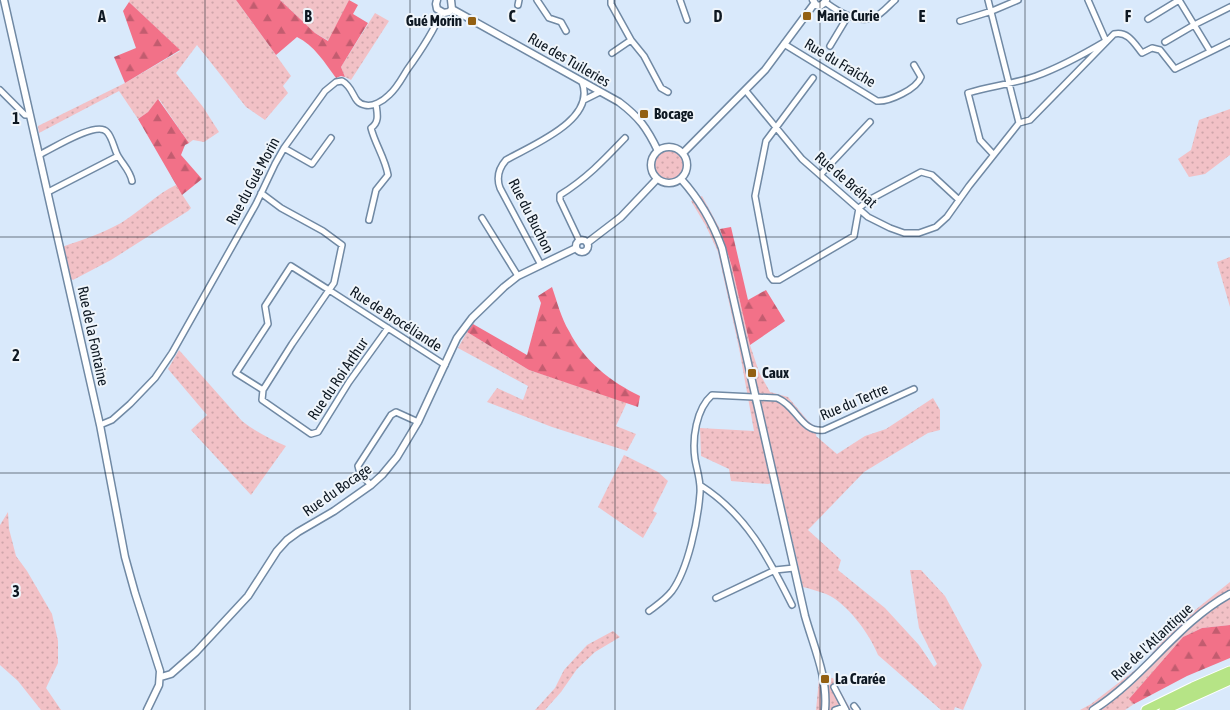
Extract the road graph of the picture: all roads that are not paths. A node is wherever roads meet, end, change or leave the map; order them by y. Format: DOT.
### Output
graph roads {
  1 [pos="4,0"];
  2 [pos="436,0"];
  3 [pos="451,0"];
  4 [pos="537,0"];
  5 [pos="611,0"];
  6 [pos="680,0"];
  7 [pos="895,0"];
  8 [pos="988,0"];
  9 [pos="1018,0"];
  10 [pos="1088,0"];
  11 [pos="1179,0"];
  12 [pos="825,1"];
  13 [pos="813,2"];
  14 [pos="1230,6"];
  15 [pos="452,8"];
  16 [pos="992,11"];
  17 [pos="441,12"];
  18 [pos="848,16"];
  19 [pos="1148,19"];
  20 [pos="687,20"];
  21 [pos="960,21"];
  22 [pos="1194,25"];
  23 [pos="566,31"];
  24 [pos="631,40"];
  25 [pos="1106,41"];
  26 [pos="1165,42"];
  27 [pos="1230,42"];
  28 [pos="784,44"];
  29 [pos="830,46"];
  30 [pos="1210,51"];
  31 [pos="612,53"];
  32 [pos="914,65"];
  33 [pos="813,78"];
  34 [pos="582,82"];
  35 [pos="1009,83"];
  36 [pos="0,90"];
  37 [pos="746,91"];
  38 [pos="600,92"];
  39 [pos="668,92"];
  40 [pos="584,101"];
  41 [pos="376,104"];
  42 [pos="29,115"];
  43 [pos="870,122"];
  44 [pos="1020,122"];
  45 [pos="777,128"];
  46 [pos="331,138"];
  47 [pos="625,138"];
  48 [pos="284,148"];
  49 [pos="658,151"];
  50 [pos="683,153"];
  51 [pos="993,154"];
  52 [pos="39,155"];
  53 [pos="118,156"];
  54 [pos="821,174"];
  55 [pos="657,179"];
  56 [pos="681,179"];
  57 [pos="132,181"];
  58 [pos="48,192"];
  59 [pos="261,193"];
  60 [pos="959,200"];
  61 [pos="859,208"];
  62 [pos="482,218"];
  63 [pos="369,220"];
  64 [pos="579,240"];
  65 [pos="587,243"];
  66 [pos="576,248"];
  67 [pos="541,265"];
  68 [pos="518,276"];
  69 [pos="329,290"];
  70 [pos="388,328"];
  71 [pos="445,365"];
  72 [pos="914,389"];
  73 [pos="263,390"];
  74 [pos="755,396"];
  75 [pos="418,422"];
  76 [pos="100,425"];
  77 [pos="700,485"];
  78 [pos="370,486"];
  79 [pos="794,568"];
  80 [pos="775,570"];
  81 [pos="1230,594"];
  82 [pos="716,598"];
  83 [pos="792,605"];
  84 [pos="649,611"];
  85 [pos="1230,671"];
  86 [pos="161,677"];
  87 [pos="1230,680"];
  88 [pos="834,687"];
  89 [pos="845,708"];
  90 [pos="148,710"];
  91 [pos="825,710"];
  92 [pos="835,710"];
  93 [pos="1093,710"];
  94 [pos="1146,710"];
  95 [pos="1164,710"];
  1 -- 42 [label="street, Rue de la Fontaine"];
  2 -- 17 [label="street"];
  3 -- 15 [label="street"];
  4 -- 23 [label="street"];
  5 -- 24 [label="street"];
  6 -- 20 [label="street"];
  7 -- 18 [label="street"];
  8 -- 16 [label="street"];
  9 -- 16 [label="street"];
  10 -- 25 [label="street"];
  11 -- 19 [label="street"];
  11 -- 22 [label="street"];
  12 -- 13 [label="street"];
  12 -- 18 [label="street"];
  13 -- 28 [label="street"];
  14 -- 22 [label="street"];
  15 -- 17 [label="street"];
  15 -- 34 [label="street, Rue des Tuileries"];
  16 -- 21 [label="street"];
  16 -- 35 [label="street"];
  17 -- 41 [label="street"];
  18 -- 29 [label="street"];
  22 -- 26 [label="street"];
  22 -- 30 [label="street"];
  24 -- 31 [label="street"];
  24 -- 39 [label="street"];
  25 -- 30 [label="street"];
  25 -- 35 [label="street"];
  25 -- 44 [label="street, Rue de Bréhat"];
  27 -- 30 [label="street"];
  28 -- 32 [label="street, Rue du Fraîche"];
  28 -- 37 [label="street"];
  33 -- 45 [label="street"];
  34 -- 38 [label="street, Rue des Tuileries"];
  34 -- 40 [label="street"];
  35 -- 44 [label="street"];
  35 -- 51 [label="street"];
  36 -- 42 [label="street"];
  37 -- 45 [label="street, Rue de Bréhat"];
  37 -- 50 [label="street"];
  38 -- 40 [label="street, Rue du Buchon"];
  38 -- 49 [label="street, Rue des Tuileries"];
  40 -- 67 [label="street, Rue du Buchon"];
  41 -- 48 [label="street, Rue du Gué Morin"];
  41 -- 63 [label="street"];
  42 -- 52 [label="street, Rue de la Fontaine"];
  43 -- 54 [label="street"];
  44 -- 51 [label="street, Rue de Bréhat"];
  45 -- 54 [label="street, Rue de Bréhat"];
  45 -- 61 [label="street"];
  46 -- 48 [label="street"];
  47 -- 64 [label="street"];
  48 -- 59 [label="street, Rue du Gué Morin"];
  49 -- 50 [label="street"];
  49 -- 55 [label="street"];
  50 -- 56 [label="street"];
  51 -- 60 [label="street, Rue de Bréhat"];
  52 -- 53 [label="street"];
  52 -- 58 [label="street, Rue de la Fontaine"];
  53 -- 57 [label="street"];
  53 -- 58 [label="street"];
  54 -- 61 [label="street, Rue de Bréhat"];
  55 -- 56 [label="street"];
  55 -- 65 [label="street"];
  56 -- 74 [label="street"];
  58 -- 76 [label="street, Rue de la Fontaine"];
  59 -- 69 [label="street, Rue de Brocéliande"];
  59 -- 76 [label="street, Rue du Gué Morin"];
  60 -- 61 [label="street"];
  60 -- 61 [label="street, Rue de Bréhat"];
  62 -- 68 [label="street"];
  64 -- 65 [label="street"];
  64 -- 66 [label="street"];
  65 -- 66 [label="street"];
  66 -- 67 [label="street, Rue du Bocage"];
  67 -- 68 [label="street, Rue du Bocage"];
  68 -- 71 [label="street, Rue du Bocage"];
  69 -- 70 [label="street, Rue de Brocéliande"];
  69 -- 73 [label="street"];
  69 -- 73 [label="street"];
  70 -- 71 [label="street, Rue de Brocéliande"];
  70 -- 73 [label="street, Rue du Roi Arthur"];
  71 -- 75 [label="street, Rue du Bocage"];
  72 -- 74 [label="street, Rue du Tertre"];
  74 -- 77 [label="street"];
  74 -- 79 [label="street"];
  75 -- 78 [label="street, Rue du Bocage"];
  75 -- 78 [label="street"];
  76 -- 86 [label="street, Rue de la Fontaine"];
  77 -- 80 [label="street"];
  77 -- 84 [label="street"];
  78 -- 86 [label="street, Rue du Bocage"];
  79 -- 80 [label="street"];
  79 -- 91 [label="street"];
  80 -- 82 [label="street"];
  80 -- 83 [label="street"];
  81 -- 93 [label="street, Rue de l'Atlantique"];
  85 -- 94 [label="highway"];
  86 -- 90 [label="street"];
  87 -- 95 [label="highway"];
  88 -- 89 [label="street"];
  89 -- 92 [label="street"];
}
